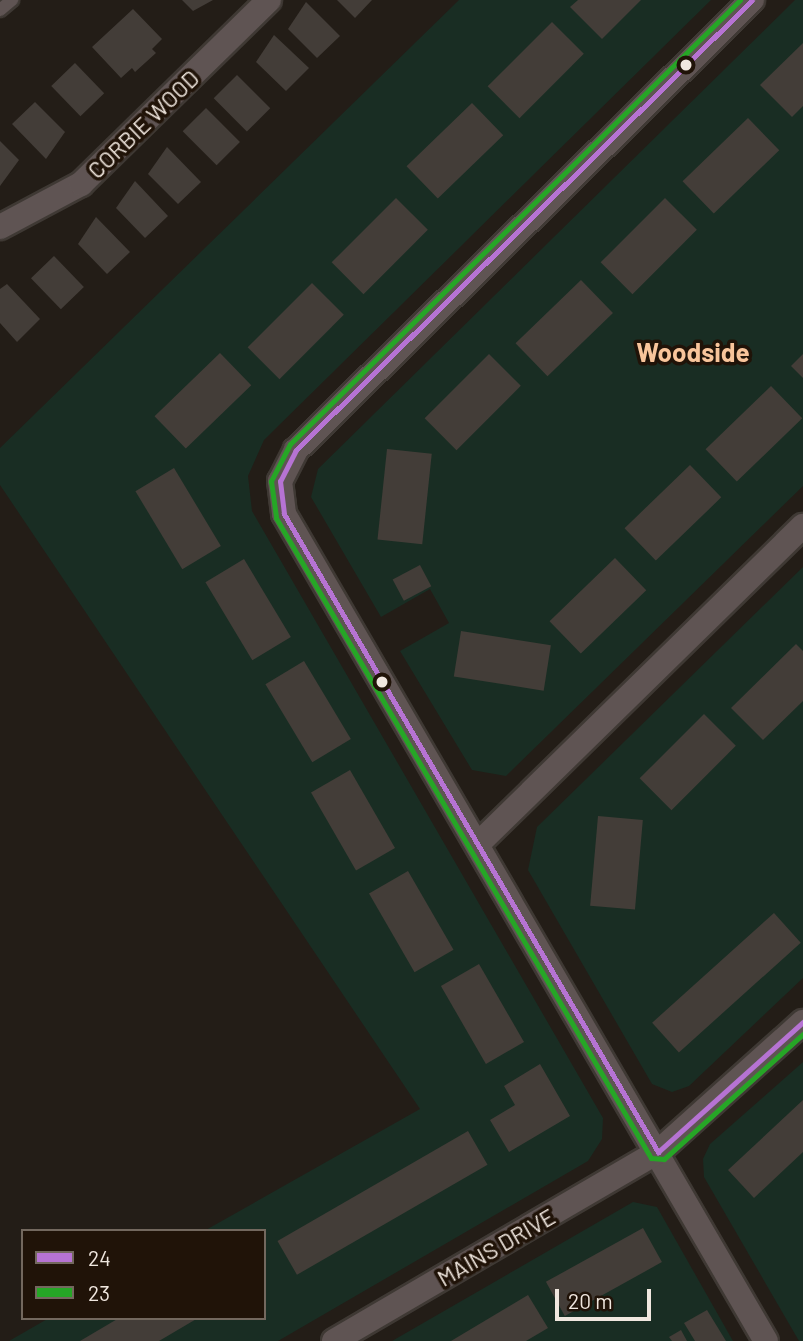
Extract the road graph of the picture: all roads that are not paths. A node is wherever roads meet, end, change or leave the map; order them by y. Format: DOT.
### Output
graph roads {
  1 [pos="12,0"];
  2 [pos="269,0"];
  3 [pos="752,0"];
  4 [pos="0,10"];
  5 [pos="0,227"];
  6 [pos="803,526"];
  7 [pos="478,844"];
  8 [pos="803,1022"];
  9 [pos="657,1152"];
  10 [pos="334,1341"];
  11 [pos="766,1341"];
  1 -- 4 [label="lane"];
  2 -- 5 [label="street, CORBIE WOOD"];
  3 -- 7 [label="street"];
  6 -- 7 [label="street"];
  7 -- 9 [label="street"];
  8 -- 9 [label="street, MAINS DRIVE"];
  9 -- 10 [label="street, MAINS DRIVE"];
  9 -- 11 [label="street"];
}
